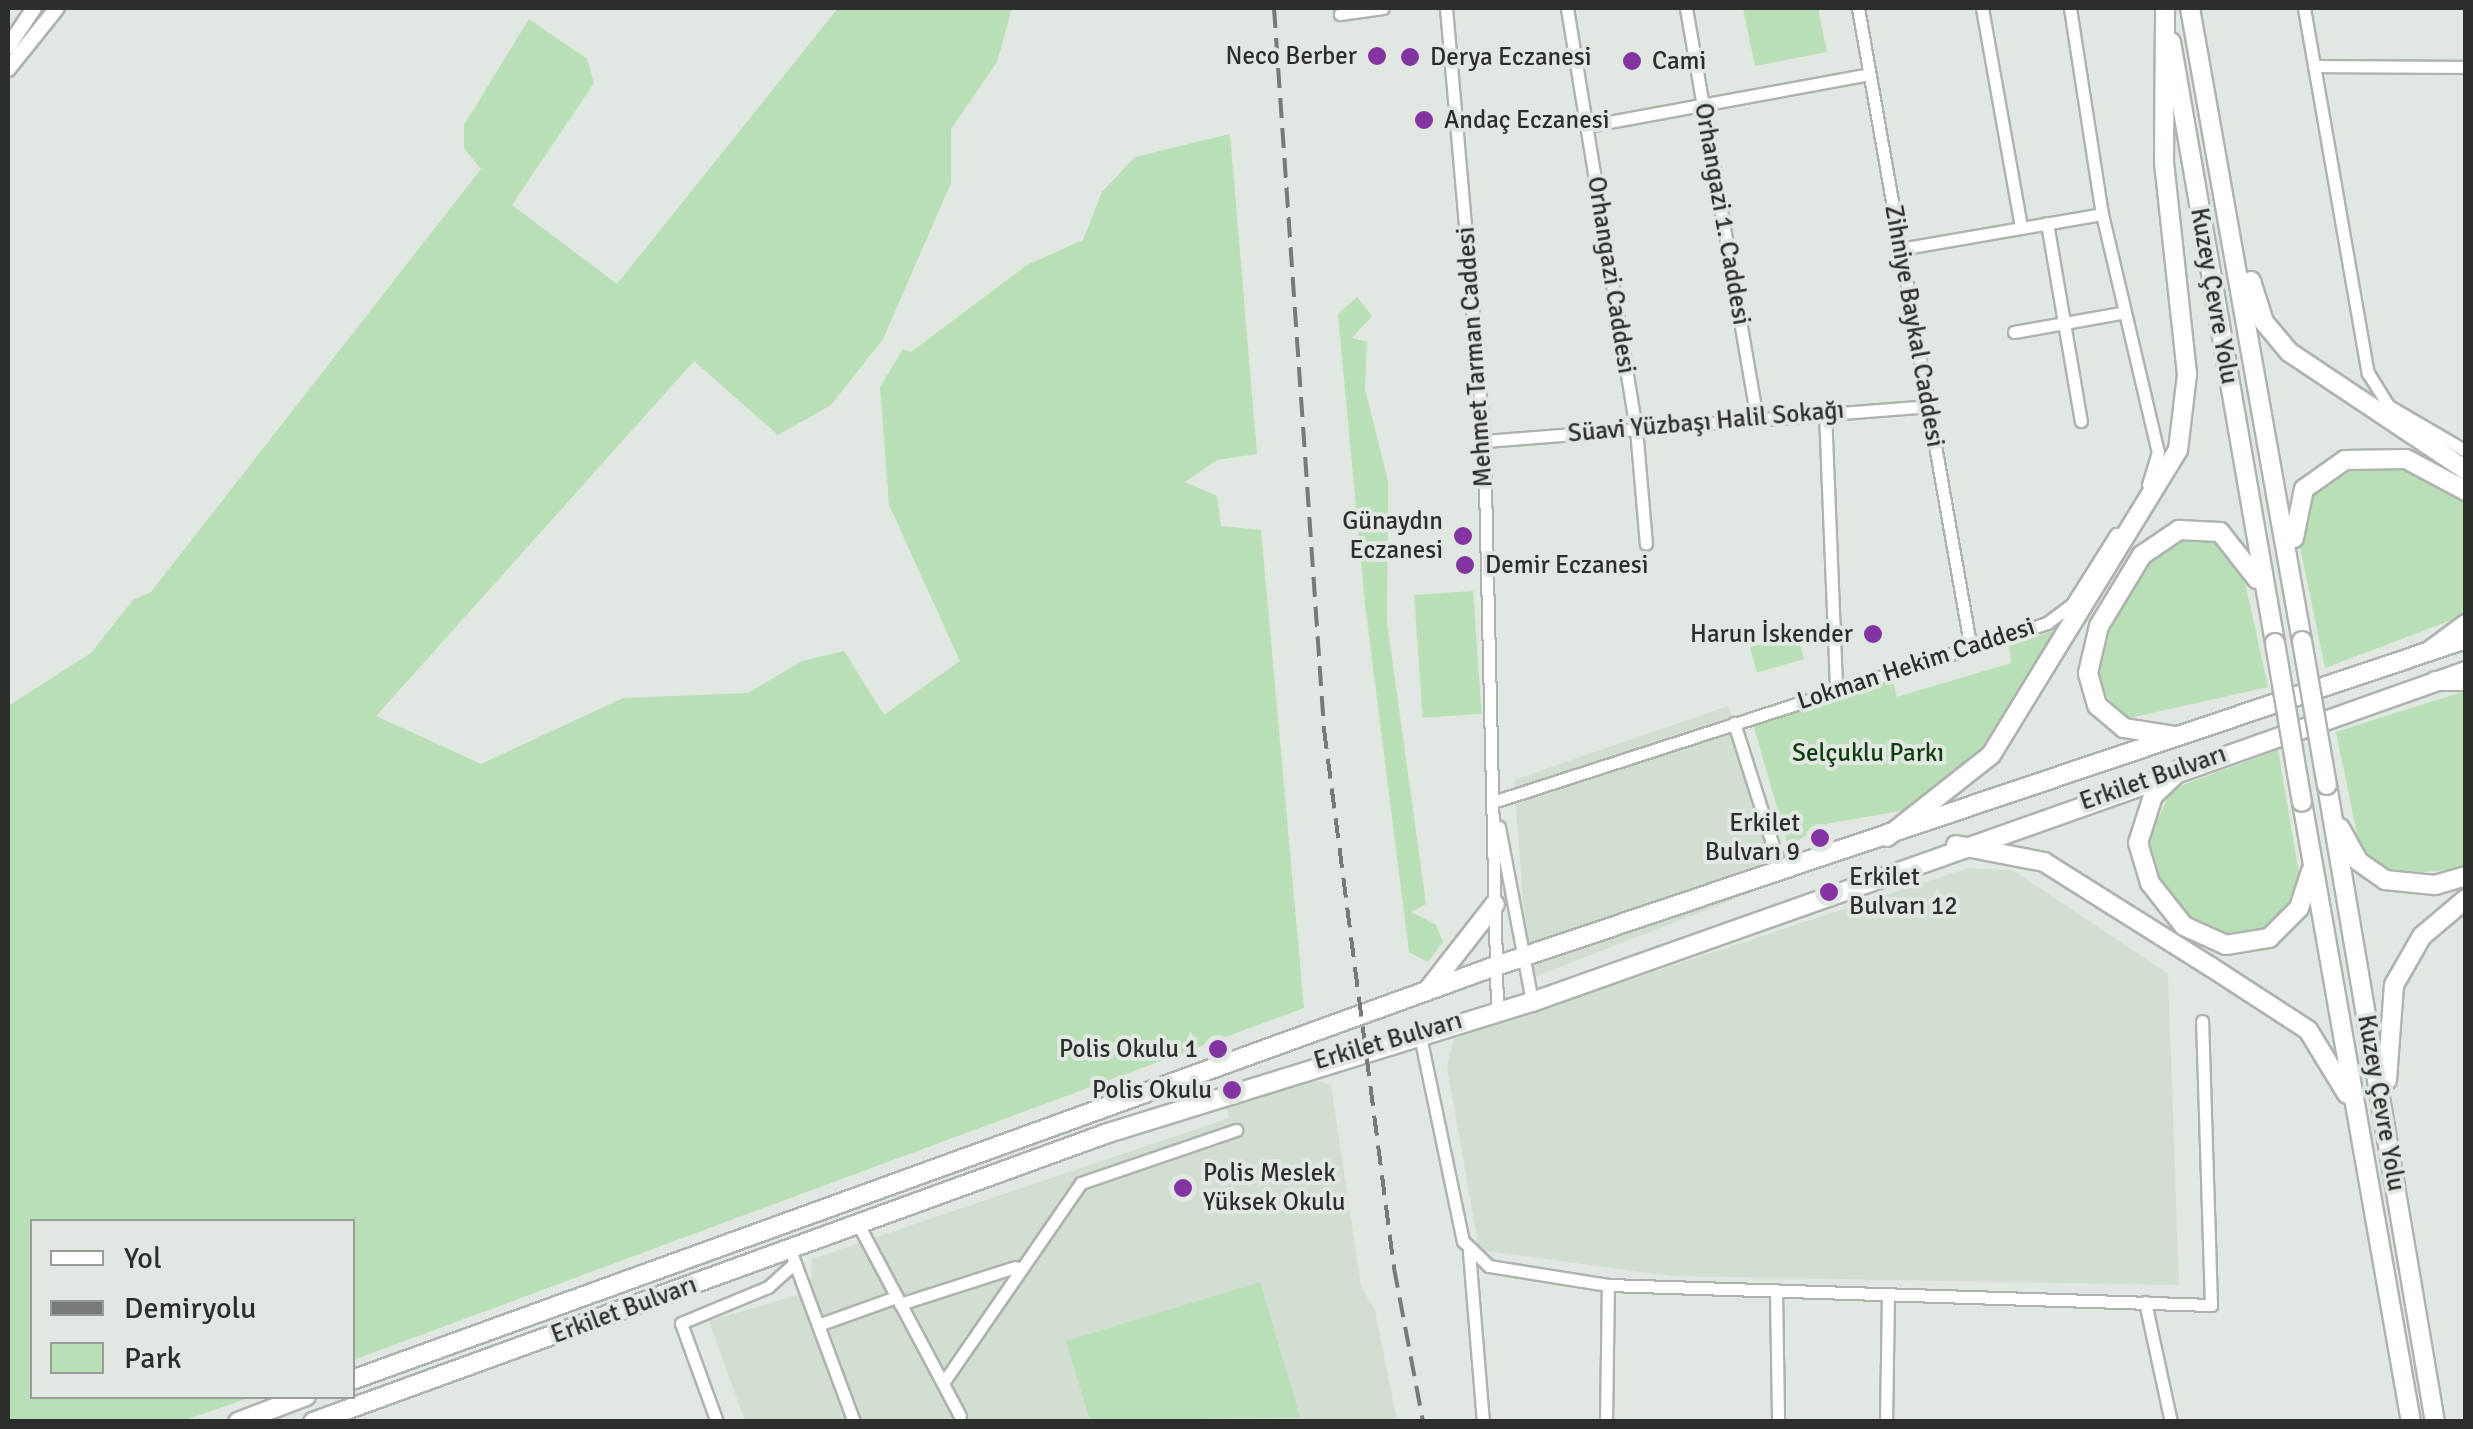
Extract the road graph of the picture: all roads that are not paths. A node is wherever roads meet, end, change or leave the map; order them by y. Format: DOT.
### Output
graph roads {
  1 [pos="56,8"];
  2 [pos="1383,8"];
  3 [pos="1446,8"];
  4 [pos="1567,8"];
  5 [pos="1686,8"];
  6 [pos="1858,8"];
  7 [pos="1982,8"];
  8 [pos="2070,8"];
  9 [pos="2165,8"];
  10 [pos="2190,8"];
  11 [pos="2304,8"];
  12 [pos="28,11"];
  13 [pos="1340,14"];
  14 [pos="8,47"];
  15 [pos="2314,66"];
  16 [pos="2466,68"];
  17 [pos="8,69"];
  18 [pos="1869,74"];
  19 [pos="2208,103"];
  20 [pos="1704,105"];
  21 [pos="1587,126"];
  22 [pos="2102,214"];
  23 [pos="2047,223"];
  24 [pos="2021,227"];
  25 [pos="1900,249"];
  26 [pos="2122,314"];
  27 [pos="2064,323"];
  28 [pos="2014,332"];
  29 [pos="1928,406"];
  30 [pos="1825,412"];
  31 [pos="1757,420"];
  32 [pos="2081,421"];
  33 [pos="1636,428"];
  34 [pos="1484,441"];
  35 [pos="2466,451"];
  36 [pos="2466,470"];
  37 [pos="2466,491"];
  38 [pos="1646,544"];
  39 [pos="2266,598"];
  40 [pos="2295,598"];
  41 [pos="2466,624"];
  42 [pos="2466,639"];
  43 [pos="1970,644"];
  44 [pos="2428,652"];
  45 [pos="2466,671"];
  46 [pos="2435,681"];
  47 [pos="2466,681"];
  48 [pos="1836,689"];
  49 [pos="1734,723"];
  50 [pos="2174,736"];
  51 [pos="2182,768"];
  52 [pos="2327,785"];
  53 [pos="1499,800"];
  54 [pos="1500,827"];
  55 [pos="1887,837"];
  56 [pos="1956,845"];
  57 [pos="2311,852"];
  58 [pos="1781,871"];
  59 [pos="2466,876"];
  60 [pos="2466,900"];
  61 [pos="1495,904"];
  62 [pos="1525,957"];
  63 [pos="1490,968"];
  64 [pos="1427,991"];
  65 [pos="1532,1002"];
  66 [pos="1497,1011"];
  67 [pos="2202,1020"];
  68 [pos="1419,1031"];
  69 [pos="2356,1114"];
  70 [pos="1236,1130"];
  71 [pos="2390,1150"];
  72 [pos="858,1224"];
  73 [pos="1469,1252"];
  74 [pos="792,1256"];
  75 [pos="1015,1267"];
  76 [pos="1608,1285"];
  77 [pos="1776,1290"];
  78 [pos="1888,1294"];
  79 [pos="898,1300"];
  80 [pos="2145,1302"];
  81 [pos="818,1325"];
  82 [pos="355,1379"];
  83 [pos="942,1383"];
  84 [pos="298,1399"];
  85 [pos="960,1416"];
  86 [pos="238,1422"];
  87 [pos="313,1422"];
  88 [pos="716,1422"];
  89 [pos="854,1422"];
  90 [pos="1484,1422"];
  91 [pos="1606,1422"];
  92 [pos="1778,1422"];
  93 [pos="1886,1422"];
  94 [pos="2171,1422"];
  95 [pos="2411,1422"];
  96 [pos="2435,1422"];
  1 -- 17 [label="street"];
  2 -- 13 [label="street"];
  3 -- 34 [label="street, Mehmet Tarman Caddesi"];
  4 -- 21 [label="street, Orhangazi Caddesi"];
  5 -- 20 [label="street, Orhangazi 1. Caddesi"];
  6 -- 18 [label="street, Zihniye Baykal Caddesi"];
  7 -- 24 [label="street"];
  8 -- 22 [label="street, Lokman Hekim Caddesi"];
  9 -- 39 [label="main road, Kuzey Çevre Yolu"];
  9 -- 55 [label="main road"];
  10 -- 19 [label="main road, Kuzey Çevre Yolu"];
  11 -- 15 [label="street"];
  12 -- 14 [label="street"];
  15 -- 16 [label="street"];
  15 -- 35 [label="street"];
  18 -- 20 [label="street"];
  18 -- 25 [label="street, Zihniye Baykal Caddesi"];
  19 -- 36 [label="main road"];
  19 -- 40 [label="main road, Kuzey Çevre Yolu"];
  20 -- 21 [label="street"];
  20 -- 31 [label="street, Orhangazi 1. Caddesi"];
  21 -- 33 [label="street, Orhangazi Caddesi"];
  22 -- 23 [label="street"];
  22 -- 26 [label="street, Lokman Hekim Caddesi"];
  23 -- 24 [label="street"];
  23 -- 27 [label="street"];
  24 -- 25 [label="street"];
  25 -- 29 [label="street, Zihniye Baykal Caddesi"];
  26 -- 27 [label="street"];
  26 -- 43 [label="street, Lokman Hekim Caddesi"];
  27 -- 28 [label="street"];
  27 -- 32 [label="street"];
  29 -- 30 [label="street, Süavi Yüzbaşı Halil Sokağı"];
  29 -- 43 [label="street, Zihniye Baykal Caddesi"];
  30 -- 31 [label="street, Süavi Yüzbaşı Halil Sokağı"];
  30 -- 48 [label="street"];
  31 -- 33 [label="street, Süavi Yüzbaşı Halil Sokağı"];
  33 -- 34 [label="street, Süavi Yüzbaşı Halil Sokağı"];
  33 -- 38 [label="street, Orhangazi Caddesi"];
  34 -- 53 [label="street, Mehmet Tarman Caddesi"];
  37 -- 40 [label="main road"];
  39 -- 50 [label="main road"];
  39 -- 57 [label="main road, Kuzey Çevre Yolu, bridge"];
  40 -- 52 [label="main road, Kuzey Çevre Yolu, bridge"];
  41 -- 44 [label="main road"];
  42 -- 44 [label="main road, Erkilet Bulvarı"];
  43 -- 48 [label="street, Lokman Hekim Caddesi"];
  44 -- 50 [label="main road, Erkilet Bulvarı"];
  45 -- 46 [label="main road, Erkilet Bulvarı"];
  46 -- 47 [label="main road"];
  46 -- 51 [label="main road, Erkilet Bulvarı"];
  48 -- 49 [label="street, Lokman Hekim Caddesi"];
  49 -- 53 [label="street, Lokman Hekim Caddesi"];
  49 -- 58 [label="street"];
  50 -- 55 [label="main road, Erkilet Bulvarı"];
  51 -- 56 [label="main road, Erkilet Bulvarı"];
  51 -- 57 [label="main road"];
  52 -- 59 [label="main road"];
  52 -- 71 [label="main road, Kuzey Çevre Yolu"];
  53 -- 54 [label="street, Mehmet Tarman Caddesi"];
  54 -- 61 [label="street, Mehmet Tarman Caddesi"];
  54 -- 62 [label="street, Mehmet Tarman Caddesi"];
  55 -- 58 [label="main road, Erkilet Bulvarı"];
  56 -- 65 [label="main road, Erkilet Bulvarı"];
  56 -- 69 [label="main road"];
  57 -- 69 [label="main road, Kuzey Çevre Yolu"];
  58 -- 62 [label="main road, Erkilet Bulvarı"];
  60 -- 71 [label="main road"];
  61 -- 63 [label="street, Mehmet Tarman Caddesi"];
  61 -- 64 [label="main road"];
  62 -- 63 [label="main road, Erkilet Bulvarı"];
  62 -- 65 [label="street, Mehmet Tarman Caddesi"];
  63 -- 64 [label="main road, Erkilet Bulvarı"];
  63 -- 66 [label="street, Mehmet Tarman Caddesi"];
  64 -- 82 [label="main road, Erkilet Bulvarı"];
  65 -- 66 [label="main road, Erkilet Bulvarı"];
  66 -- 68 [label="main road, Erkilet Bulvarı"];
  67 -- 80 [label="street"];
  68 -- 72 [label="main road, Erkilet Bulvarı"];
  68 -- 73 [label="street"];
  69 -- 95 [label="main road, Kuzey Çevre Yolu"];
  70 -- 75 [label="street"];
  71 -- 96 [label="main road, Kuzey Çevre Yolu"];
  72 -- 74 [label="main road, Erkilet Bulvarı"];
  72 -- 79 [label="street"];
  73 -- 76 [label="street"];
  73 -- 90 [label="street"];
  74 -- 81 [label="street"];
  74 -- 87 [label="main road, Erkilet Bulvarı"];
  74 -- 88 [label="street"];
  75 -- 79 [label="street"];
  75 -- 83 [label="street"];
  76 -- 77 [label="street"];
  76 -- 91 [label="street"];
  77 -- 78 [label="street"];
  77 -- 92 [label="street"];
  78 -- 80 [label="street"];
  78 -- 93 [label="street"];
  79 -- 81 [label="street"];
  79 -- 83 [label="street"];
  80 -- 94 [label="street"];
  81 -- 89 [label="street"];
  83 -- 85 [label="street"];
  84 -- 86 [label="main road"];
}
